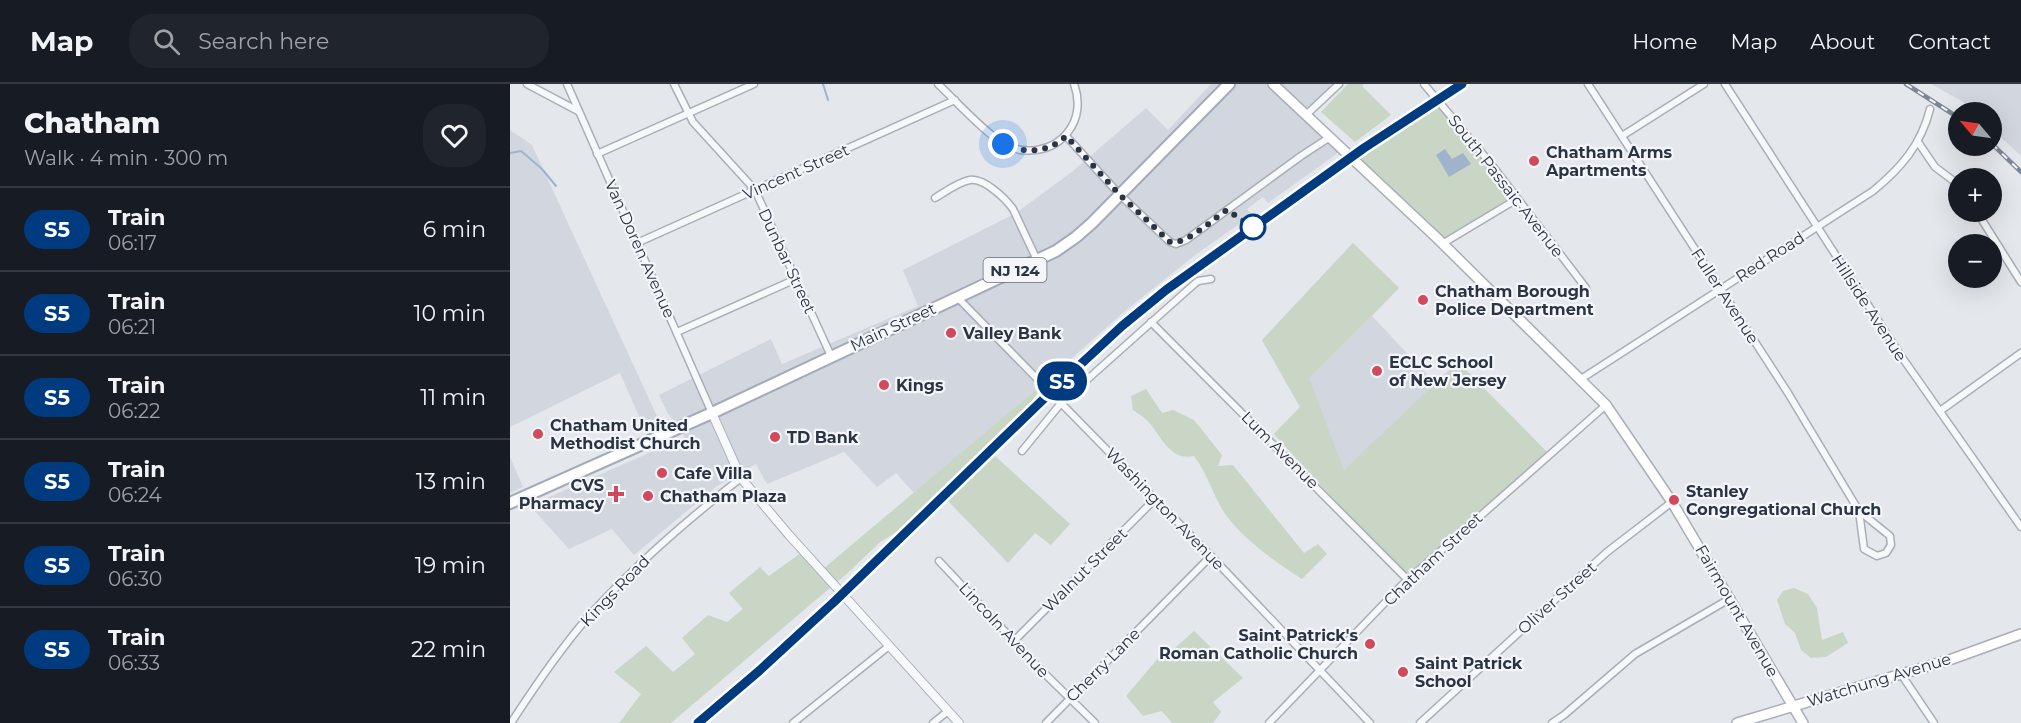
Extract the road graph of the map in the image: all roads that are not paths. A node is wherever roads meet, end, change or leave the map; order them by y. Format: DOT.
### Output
graph roads {
  1 [pos="527,84"];
  2 [pos="567,84"];
  3 [pos="674,84"];
  4 [pos="754,84"];
  5 [pos="938,84"];
  6 [pos="1074,84"];
  7 [pos="1229,84"];
  8 [pos="1273,84"];
  9 [pos="1339,84"];
  10 [pos="1424,84"];
  11 [pos="1588,84"];
  12 [pos="1704,84"];
  13 [pos="1725,84"];
  14 [pos="955,100"];
  15 [pos="1930,109"];
  16 [pos="579,112"];
  17 [pos="688,114"];
  18 [pos="1306,115"];
  19 [pos="1066,136"];
  20 [pos="1622,136"];
  21 [pos="1330,137"];
  22 [pos="1918,142"];
  23 [pos="597,154"];
  24 [pos="1948,177"];
  25 [pos="755,190"];
  26 [pos="1120,195"];
  27 [pos="935,198"];
  28 [pos="1517,199"];
  29 [pos="1983,222"];
  30 [pos="1816,227"];
  31 [pos="637,243"];
  32 [pos="1442,244"];
  33 [pos="1037,260"];
  34 [pos="796,279"];
  35 [pos="1211,279"];
  36 [pos="2021,282"];
  37 [pos="1586,288"];
  38 [pos="1721,289"];
  39 [pos="957,297"];
  40 [pos="1151,322"];
  41 [pos="677,332"];
  42 [pos="2021,353"];
  43 [pos="831,356"];
  44 [pos="1581,379"];
  45 [pos="1062,402"];
  46 [pos="1606,405"];
  47 [pos="1940,411"];
  48 [pos="712,413"];
  49 [pos="1022,451"];
  50 [pos="741,478"];
  51 [pos="1155,499"];
  52 [pos="1672,502"];
  53 [pos="510,503"];
  54 [pos="1858,511"];
  55 [pos="2018,518"];
  56 [pos="2021,527"];
  57 [pos="1211,556"];
  58 [pos="939,561"];
  59 [pos="1408,580"];
  60 [pos="1731,598"];
  61 [pos="2021,634"];
  62 [pos="1014,641"];
  63 [pos="889,646"];
  64 [pos="1321,670"];
  65 [pos="1901,674"];
  66 [pos="1070,699"];
  67 [pos="1792,706"];
  68 [pos="948,711"];
  69 [pos="511,723"];
  70 [pos="794,723"];
  71 [pos="933,723"];
  72 [pos="959,723"];
  73 [pos="1046,723"];
  74 [pos="1095,723"];
  75 [pos="1269,723"];
  76 [pos="1370,723"];
  77 [pos="1420,723"];
  78 [pos="1552,723"];
  79 [pos="1737,723"];
  80 [pos="1803,723"];
  81 [pos="1934,723"];
  1 -- 16 [label="street"];
  2 -- 16 [label="street, Van Doren Avenue"];
  3 -- 17 [label="street, Dunbar Street"];
  4 -- 17 [label="street"];
  5 -- 14 [label="street"];
  6 -- 19 [label="street"];
  7 -- 26 [label="main road, Main Street / NJ 124"];
  8 -- 18 [label="main road, Fairmount Avenue"];
  9 -- 18 [label="street"];
  10 -- 28 [label="street, South Passaic Avenue"];
  11 -- 20 [label="street, Fuller Avenue"];
  12 -- 20 [label="street"];
  13 -- 30 [label="street, Hillside Avenue"];
  14 -- 19 [label="street"];
  14 -- 25 [label="street, Vincent Street"];
  15 -- 22 [label="street, Red Road"];
  16 -- 23 [label="street, Van Doren Avenue"];
  17 -- 23 [label="street"];
  17 -- 25 [label="street, Dunbar Street"];
  18 -- 21 [label="main road, Fairmount Avenue"];
  19 -- 26 [label="street"];
  20 -- 38 [label="street, Fuller Avenue"];
  21 -- 26 [label="street"];
  21 -- 32 [label="main road, Fairmount Avenue"];
  22 -- 24 [label="street"];
  22 -- 30 [label="street, Red Road"];
  23 -- 31 [label="street, Van Doren Avenue"];
  25 -- 31 [label="street, Vincent Street"];
  25 -- 34 [label="street, Dunbar Street"];
  26 -- 33 [label="main road, Main Street / NJ 124"];
  27 -- 33 [label="street"];
  28 -- 32 [label="street"];
  28 -- 37 [label="street, South Passaic Avenue"];
  29 -- 36 [label="street"];
  30 -- 38 [label="street, Red Road"];
  30 -- 47 [label="street, Hillside Avenue"];
  31 -- 41 [label="street, Van Doren Avenue"];
  32 -- 44 [label="main road, Fairmount Avenue"];
  33 -- 39 [label="main road, Main Street / NJ 124"];
  34 -- 41 [label="street"];
  34 -- 43 [label="street, Dunbar Street"];
  35 -- 40 [label="street"];
  38 -- 44 [label="street, Red Road"];
  38 -- 54 [label="street, Fuller Avenue"];
  39 -- 43 [label="main road, Main Street / NJ 124"];
  39 -- 45 [label="street, Washington Avenue"];
  40 -- 45 [label="street"];
  40 -- 59 [label="street, Lum Avenue"];
  41 -- 48 [label="street, Van Doren Avenue"];
  42 -- 47 [label="street"];
  43 -- 48 [label="main road, Main Street / NJ 124"];
  44 -- 46 [label="main road, Fairmount Avenue"];
  45 -- 49 [label="street"];
  45 -- 51 [label="street, Washington Avenue"];
  46 -- 52 [label="main road, Fairmount Avenue"];
  46 -- 59 [label="street, Chatham Street"];
  47 -- 55 [label="street, Hillside Avenue"];
  48 -- 50 [label="street"];
  48 -- 53 [label="main road, Main Street / NJ 124"];
  50 -- 63 [label="street"];
  50 -- 69 [label="street, Kings Road"];
  51 -- 57 [label="street, Washington Avenue"];
  51 -- 62 [label="street, Walnut Street"];
  52 -- 60 [label="main road, Fairmount Avenue"];
  52 -- 77 [label="street, Oliver Street"];
  54 -- 54 [label="street, Fuller Avenue"];
  55 -- 56 [label="street, Hillside Avenue"];
  57 -- 64 [label="street, Washington Avenue"];
  57 -- 66 [label="street, Cherry Lane"];
  58 -- 62 [label="street, Lincoln Avenue"];
  59 -- 64 [label="street, Chatham Street"];
  60 -- 67 [label="main road, Fairmount Avenue"];
  60 -- 78 [label="street"];
  61 -- 65 [label="main road, Watchung Avenue"];
  62 -- 66 [label="street, Lincoln Avenue"];
  63 -- 68 [label="street"];
  63 -- 70 [label="street"];
  64 -- 75 [label="street, Chatham Street"];
  64 -- 76 [label="street, Washington Avenue"];
  65 -- 67 [label="main road, Watchung Avenue"];
  65 -- 81 [label="street"];
  66 -- 73 [label="street, Cherry Lane"];
  66 -- 74 [label="street, Lincoln Avenue"];
  67 -- 79 [label="main road, Watchung Avenue"];
  67 -- 80 [label="main road, Fairmount Avenue"];
  68 -- 71 [label="street"];
  68 -- 72 [label="street"];
}
